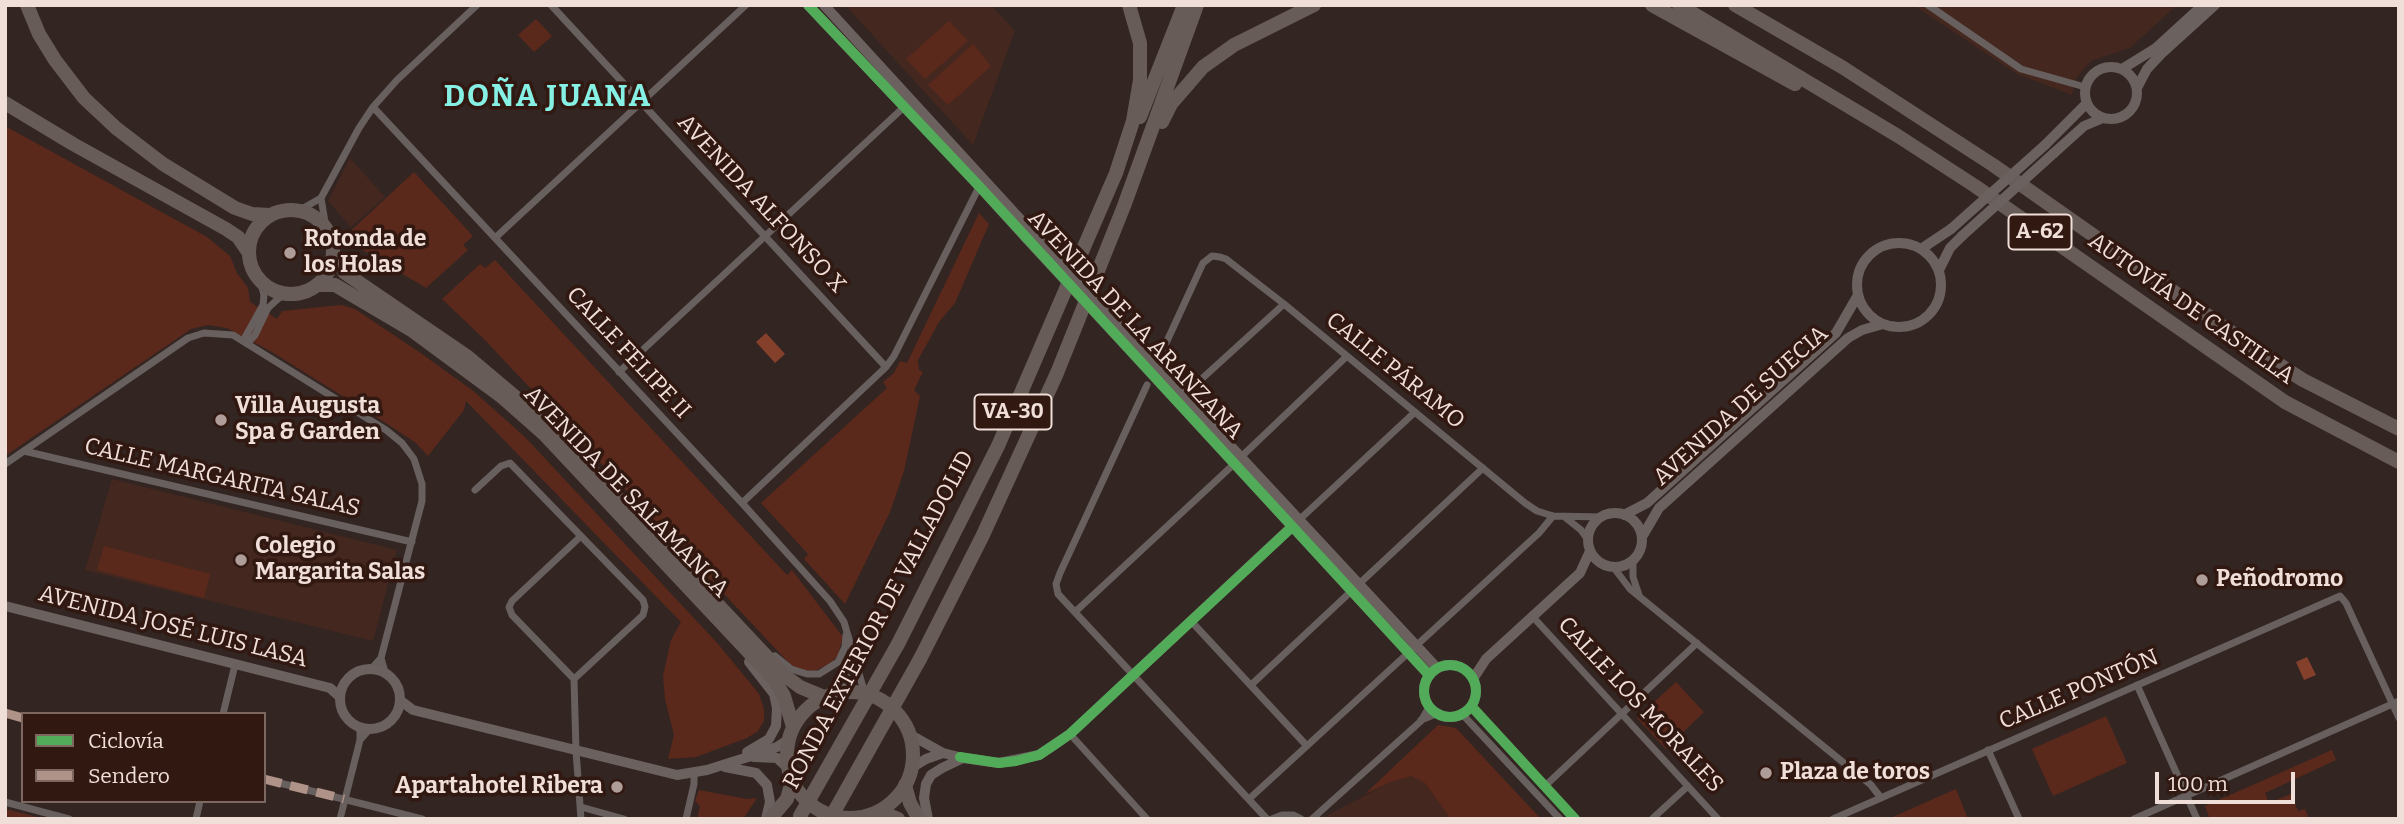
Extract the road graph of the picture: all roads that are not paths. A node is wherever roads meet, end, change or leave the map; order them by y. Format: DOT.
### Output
graph roads {
  1 [pos="27,5"];
  2 [pos="477,5"];
  3 [pos="551,5"];
  4 [pos="746,5"];
  5 [pos="808,5"];
  6 [pos="824,5"];
  7 [pos="1129,5"];
  8 [pos="1184,5"];
  9 [pos="1197,5"];
  10 [pos="1314,5"];
  11 [pos="1652,5"];
  12 [pos="1679,5"];
  13 [pos="1735,5"];
  14 [pos="1753,5"];
  15 [pos="1928,5"];
  16 [pos="2203,5"];
  17 [pos="2215,5"];
  18 [pos="1842,67"];
  19 [pos="2122,69"];
  20 [pos="2085,87"];
  21 [pos="2137,88"];
  22 [pos="5,103"];
  23 [pos="640,103"];
  24 [pos="2087,103"];
  25 [pos="373,107"];
  26 [pos="904,107"];
  27 [pos="2103,118"];
  28 [pos="2049,149"];
  29 [pos="1116,173"];
  30 [pos="982,182"];
  31 [pos="1975,186"];
  32 [pos="321,198"];
  33 [pos="1124,206"];
  34 [pos="300,210"];
  35 [pos="270,215"];
  36 [pos="326,228"];
  37 [pos="766,236"];
  38 [pos="495,238"];
  39 [pos="1922,249"];
  40 [pos="249,253"];
  41 [pos="334,255"];
  42 [pos="1939,270"];
  43 [pos="260,280"];
  44 [pos="318,285"];
  45 [pos="288,294"];
  46 [pos="1858,295"];
  47 [pos="1284,304"];
  48 [pos="254,321"];
  49 [pos="1883,324"];
  50 [pos="1116,329"];
  51 [pos="233,335"];
  52 [pos="255,335"];
  53 [pos="245,342"];
  54 [pos="261,352"];
  55 [pos="1161,354"];
  56 [pos="1347,356"];
  57 [pos="886,367"];
  58 [pos="619,372"];
  59 [pos="1147,385"];
  60 [pos="1184,395"];
  61 [pos="1415,412"];
  62 [pos="2399,429"];
  63 [pos="24,451"];
  64 [pos="1238,460"];
  65 [pos="2399,462"];
  66 [pos="5,464"];
  67 [pos="1483,468"];
  68 [pos="475,490"];
  69 [pos="742,503"];
  70 [pos="1624,515"];
  71 [pos="1553,516"];
  72 [pos="1602,517"];
  73 [pos="1565,518"];
  74 [pos="1295,523"];
  75 [pos="581,536"];
  76 [pos="1642,537"];
  77 [pos="412,542"];
  78 [pos="1589,545"];
  79 [pos="1633,561"];
  80 [pos="1609,566"];
  81 [pos="1580,573"];
  82 [pos="1355,588"];
  83 [pos="1639,596"];
  84 [pos="5,606"];
  85 [pos="1075,612"];
  86 [pos="1533,617"];
  87 [pos="1190,620"];
  88 [pos="727,622"];
  89 [pos="847,631"];
  90 [pos="1697,643"];
  91 [pos="1411,650"];
  92 [pos="381,658"];
  93 [pos="854,659"];
  94 [pos="235,664"];
  95 [pos="372,668"];
  96 [pos="385,672"];
  97 [pos="1433,672"];
  98 [pos="1133,674"];
  99 [pos="1470,675"];
  100 [pos="574,679"];
  101 [pos="344,684"];
  102 [pos="1251,685"];
  103 [pos="2137,685"];
  104 [pos="330,688"];
  105 [pos="865,694"];
  106 [pos="829,696"];
  107 [pos="340,697"];
  108 [pos="401,701"];
  109 [pos="2395,703"];
  110 [pos="1472,707"];
  111 [pos="413,710"];
  112 [pos="1432,711"];
  113 [pos="223,712"];
  114 [pos="398,714"];
  115 [pos="1621,714"];
  116 [pos="1463,715"];
  117 [pos="2399,718"];
  118 [pos="363,733"];
  119 [pos="790,734"];
  120 [pos="909,734"];
  121 [pos="1070,734"];
  122 [pos="1307,746"];
  123 [pos="1988,750"];
  124 [pos="576,751"];
  125 [pos="943,753"];
  126 [pos="748,757"];
  127 [pos="963,758"];
  128 [pos="724,765"];
  129 [pos="911,768"];
  130 [pos="694,773"];
  131 [pos="790,775"];
  132 [pos="266,780"];
  133 [pos="905,785"];
  134 [pos="1545,786"];
  135 [pos="1688,786"];
  136 [pos="2187,796"];
  137 [pos="1881,797"];
  138 [pos="344,799"];
  139 [pos="1249,799"];
  140 [pos="5,802"];
  141 [pos="581,807"];
  142 [pos="869,816"];
  143 [pos="799,817"];
  144 [pos="69,819"];
  145 [pos="340,819"];
  146 [pos="422,819"];
  147 [pos="581,819"];
  148 [pos="624,819"];
  149 [pos="686,819"];
  150 [pos="768,819"];
  151 [pos="830,819"];
  152 [pos="898,819"];
  153 [pos="919,819"];
  154 [pos="928,819"];
  155 [pos="1147,819"];
  156 [pos="1269,819"];
  157 [pos="1301,819"];
  158 [pos="1312,819"];
  159 [pos="1560,819"];
  160 [pos="1575,819"];
  161 [pos="1652,819"];
  162 [pos="1718,819"];
  163 [pos="1833,819"];
  164 [pos="2019,819"];
  165 [pos="2134,819"];
  166 [pos="2197,819"];
  1 -- 35 [label="highway"];
  2 -- 25 [label="street"];
  3 -- 23 [label="street, AVENIDA ALFONSO X"];
  4 -- 23 [label="street"];
  5 -- 26 [label="street, AVENIDA DE LA ARANZANA"];
  6 -- 30 [label="street, AVENIDA DE LA ARANZANA"];
  7 -- 29 [label="highway"];
  8 -- 29 [label="highway"];
  9 -- 33 [label="highway"];
  10 -- 33 [label="highway"];
  11 -- 31 [label="highway"];
  12 -- 31 [label="highway, AUTOVÍA DE CASTILLA / A-62"];
  13 -- 18 [label="highway, AUTOVÍA DE CASTILLA / A-62"];
  14 -- 18 [label="highway"];
  15 -- 20 [label="street"];
  16 -- 19 [label="street"];
  17 -- 21 [label="street"];
  18 -- 62 [label="highway, AUTOVÍA DE CASTILLA / A-62"];
  19 -- 20 [label="street"];
  19 -- 21 [label="street"];
  20 -- 24 [label="street"];
  21 -- 27 [label="street"];
  22 -- 40 [label="highway"];
  23 -- 37 [label="street, AVENIDA ALFONSO X"];
  23 -- 38 [label="street"];
  24 -- 27 [label="street"];
  24 -- 28 [label="street"];
  25 -- 32 [label="street"];
  25 -- 38 [label="street, CALLE FELIPE II"];
  26 -- 30 [label="street, AVENIDA DE LA ARANZANA"];
  26 -- 37 [label="street"];
  27 -- 28 [label="street"];
  28 -- 39 [label="street, bridge"];
  28 -- 42 [label="street, bridge"];
  29 -- 143 [label="highway, RONDA EXTERIOR DE VALLADOLID / VA-30, bridge"];
  30 -- 50 [label="street, AVENIDA DE LA ARANZANA, bridge"];
  30 -- 57 [label="street"];
  31 -- 65 [label="highway, AUTOVÍA DE CASTILLA / A-62"];
  32 -- 34 [label="street"];
  32 -- 36 [label="street"];
  33 -- 151 [label="highway, VA-30, bridge"];
  34 -- 35 [label="highway"];
  34 -- 36 [label="highway"];
  35 -- 40 [label="highway"];
  36 -- 41 [label="highway"];
  37 -- 57 [label="street, AVENIDA ALFONSO X"];
  37 -- 58 [label="street"];
  38 -- 58 [label="street, CALLE FELIPE II"];
  39 -- 42 [label="street"];
  39 -- 46 [label="street"];
  40 -- 43 [label="highway"];
  41 -- 44 [label="highway"];
  41 -- 88 [label="highway, AVENIDA DE SALAMANCA"];
  42 -- 49 [label="street"];
  43 -- 45 [label="highway"];
  43 -- 48 [label="street"];
  44 -- 45 [label="highway"];
  44 -- 88 [label="highway, AVENIDA DE SALAMANCA"];
  45 -- 52 [label="street"];
  46 -- 49 [label="street"];
  46 -- 70 [label="street, AVENIDA DE SUECIA"];
  47 -- 55 [label="street, CALLE PÁRAMO"];
  47 -- 56 [label="street, CALLE PÁRAMO"];
  47 -- 60 [label="street"];
  48 -- 51 [label="street"];
  48 -- 53 [label="street"];
  49 -- 76 [label="street, AVENIDA DE SUECIA"];
  50 -- 60 [label="street, AVENIDA DE LA ARANZANA"];
  50 -- 64 [label="street, AVENIDA DE LA ARANZANA"];
  51 -- 53 [label="street"];
  51 -- 63 [label="street"];
  52 -- 53 [label="street"];
  52 -- 54 [label="street"];
  53 -- 54 [label="street"];
  54 -- 77 [label="street"];
  56 -- 61 [label="street, CALLE PÁRAMO"];
  56 -- 64 [label="street"];
  57 -- 69 [label="street"];
  58 -- 69 [label="street, CALLE FELIPE II"];
  59 -- 85 [label="street"];
  60 -- 64 [label="street, AVENIDA DE LA ARANZANA"];
  61 -- 67 [label="street, CALLE PÁRAMO"];
  61 -- 74 [label="street"];
  63 -- 66 [label="street"];
  63 -- 77 [label="street, CALLE MARGARITA SALAS"];
  64 -- 74 [label="street, AVENIDA DE LA ARANZANA"];
  64 -- 85 [label="street"];
  67 -- 71 [label="street, CALLE PÁRAMO"];
  67 -- 82 [label="street"];
  68 -- 75 [label="street"];
  69 -- 89 [label="street, CALLE FELIPE II"];
  70 -- 72 [label="street"];
  70 -- 76 [label="street"];
  71 -- 73 [label="street, CALLE PÁRAMO"];
  71 -- 91 [label="street"];
  72 -- 73 [label="street, CALLE PÁRAMO"];
  72 -- 78 [label="street"];
  73 -- 78 [label="street"];
  74 -- 82 [label="street, AVENIDA DE LA ARANZANA"];
  74 -- 87 [label="street"];
  75 -- 100 [label="street"];
  75 -- 100 [label="street"];
  76 -- 79 [label="street"];
  77 -- 92 [label="street"];
  78 -- 80 [label="street"];
  78 -- 81 [label="street"];
  79 -- 80 [label="street"];
  79 -- 83 [label="street"];
  80 -- 81 [label="street"];
  80 -- 83 [label="street"];
  81 -- 86 [label="street"];
  82 -- 91 [label="street, AVENIDA DE LA ARANZANA"];
  82 -- 102 [label="street"];
  83 -- 90 [label="street"];
  84 -- 94 [label="street, AVENIDA JOSÉ LUIS LASA"];
  85 -- 98 [label="street"];
  86 -- 99 [label="street"];
  86 -- 115 [label="street, CALLE LOS MORALES"];
  87 -- 98 [label="street"];
  87 -- 102 [label="street"];
  88 -- 89 [label="street, AVENIDA DE SALAMANCA"];
  88 -- 106 [label="highway, AVENIDA DE SALAMANCA"];
  88 -- 119 [label="highway, AVENIDA DE SALAMANCA"];
  88 -- 128 [label="street"];
  89 -- 93 [label="street, CALLE FELIPE II"];
  90 -- 115 [label="street"];
  90 -- 137 [label="street"];
  91 -- 97 [label="street, AVENIDA DE LA ARANZANA"];
  91 -- 122 [label="street"];
  92 -- 95 [label="street"];
  92 -- 96 [label="street"];
  93 -- 105 [label="street, CALLE FELIPE II"];
  93 -- 106 [label="street"];
  94 -- 104 [label="street, AVENIDA JOSÉ LUIS LASA"];
  94 -- 113 [label="street"];
  95 -- 96 [label="street"];
  95 -- 101 [label="street"];
  96 -- 108 [label="street"];
  97 -- 99 [label="street"];
  97 -- 112 [label="street"];
  98 -- 121 [label="street"];
  98 -- 139 [label="street"];
  99 -- 110 [label="street"];
  100 -- 124 [label="street"];
  101 -- 104 [label="street, AVENIDA JOSÉ LUIS LASA"];
  101 -- 107 [label="street"];
  102 -- 122 [label="street"];
  103 -- 109 [label="street, CALLE PONTÓN"];
  103 -- 123 [label="street, CALLE PONTÓN"];
  103 -- 136 [label="street"];
  104 -- 107 [label="street, AVENIDA JOSÉ LUIS LASA"];
  105 -- 106 [label="highway"];
  105 -- 120 [label="highway"];
  106 -- 119 [label="highway"];
  107 -- 118 [label="street"];
  108 -- 111 [label="street"];
  108 -- 114 [label="street"];
  109 -- 117 [label="street"];
  109 -- 136 [label="street"];
  110 -- 116 [label="street"];
  110 -- 134 [label="street"];
  111 -- 114 [label="street"];
  111 -- 124 [label="street"];
  112 -- 116 [label="street"];
  112 -- 158 [label="street"];
  114 -- 118 [label="street"];
  115 -- 134 [label="street"];
  115 -- 135 [label="street, CALLE LOS MORALES"];
  116 -- 159 [label="street"];
  118 -- 138 [label="street"];
  119 -- 126 [label="street"];
  119 -- 131 [label="highway"];
  120 -- 125 [label="street"];
  120 -- 129 [label="highway"];
  121 -- 127 [label="street"];
  121 -- 155 [label="street"];
  122 -- 139 [label="street"];
  123 -- 137 [label="street, CALLE PONTÓN"];
  123 -- 164 [label="street"];
  124 -- 130 [label="street"];
  124 -- 141 [label="street"];
  125 -- 127 [label="street"];
  125 -- 129 [label="street"];
  126 -- 128 [label="street"];
  126 -- 131 [label="street"];
  127 -- 154 [label="street"];
  128 -- 130 [label="street"];
  128 -- 150 [label="street"];
  129 -- 133 [label="highway"];
  130 -- 149 [label="street"];
  131 -- 142 [label="highway"];
  131 -- 150 [label="highway"];
  132 -- 138 [label="street"];
  133 -- 142 [label="highway"];
  133 -- 153 [label="highway"];
  134 -- 160 [label="street"];
  135 -- 161 [label="street"];
  135 -- 162 [label="street, CALLE LOS MORALES"];
  136 -- 165 [label="street"];
  136 -- 166 [label="street"];
  137 -- 163 [label="street, CALLE PONTÓN"];
  138 -- 145 [label="street"];
  138 -- 146 [label="street"];
  139 -- 156 [label="street"];
  140 -- 144 [label="street"];
  141 -- 147 [label="street"];
  141 -- 148 [label="street"];
  142 -- 152 [label="highway"];
  156 -- 157 [label="street"];
}
